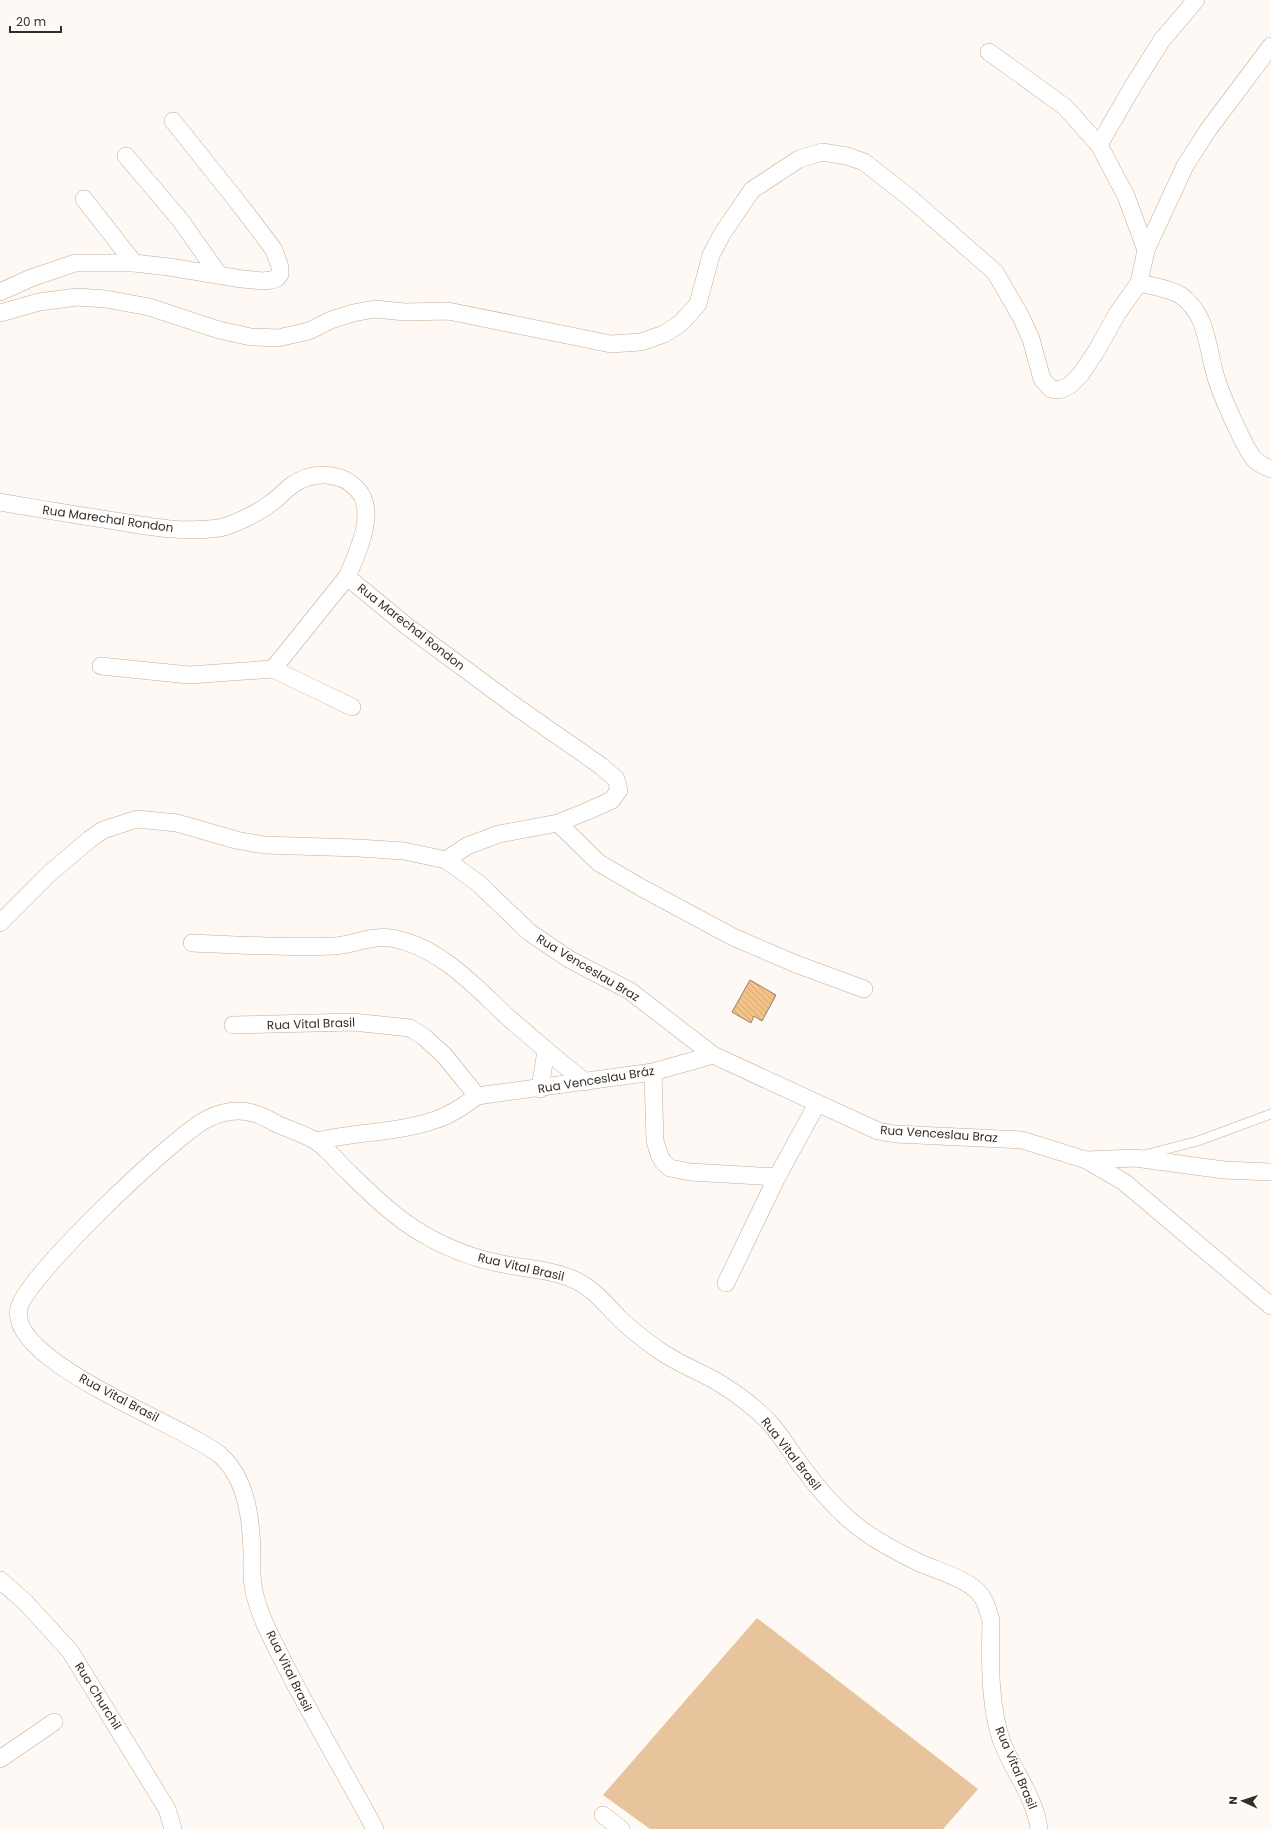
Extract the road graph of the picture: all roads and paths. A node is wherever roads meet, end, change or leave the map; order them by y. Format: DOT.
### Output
graph roads {
  1 [pos="1196,0"];
  2 [pos="1271,46"];
  3 [pos="989,52"];
  4 [pos="173,121"];
  5 [pos="1098,145"];
  6 [pos="126,156"];
  7 [pos="84,199"];
  8 [pos="1146,250"];
  9 [pos="134,263"];
  10 [pos="218,275"];
  11 [pos="1139,283"];
  12 [pos="0,292"];
  13 [pos="0,313"];
  14 [pos="1271,470"];
  15 [pos="0,502"];
  16 [pos="347,577"];
  17 [pos="101,666"];
  18 [pos="273,669"];
  19 [pos="352,707"];
  20 [pos="558,823"];
  21 [pos="446,860"];
  22 [pos="0,923"];
  23 [pos="192,943"];
  24 [pos="864,989"];
  25 [pos="233,1025"];
  26 [pos="546,1050"];
  27 [pos="713,1055"];
  28 [pos="654,1072"];
  29 [pos="586,1082"];
  30 [pos="540,1089"];
  31 [pos="477,1096"];
  32 [pos="817,1104"];
  33 [pos="1271,1114"];
  34 [pos="317,1141"];
  35 [pos="1135,1158"];
  36 [pos="1086,1160"];
  37 [pos="1271,1172"];
  38 [pos="777,1177"];
  39 [pos="726,1284"];
  40 [pos="1271,1306"];
  41 [pos="0,1580"];
  42 [pos="54,1722"];
  43 [pos="0,1759"];
  44 [pos="603,1815"];
  45 [pos="173,1829"];
  46 [pos="375,1829"];
  47 [pos="621,1829"];
  48 [pos="1039,1829"];
  1 -- 5 [label="street"];
  2 -- 8 [label="street"];
  3 -- 5 [label="street"];
  4 -- 10 [label="street"];
  5 -- 8 [label="street"];
  6 -- 10 [label="street"];
  7 -- 9 [label="street"];
  8 -- 11 [label="street"];
  9 -- 10 [label="street"];
  9 -- 12 [label="street"];
  11 -- 13 [label="street"];
  11 -- 14 [label="street"];
  15 -- 16 [label="street, Rua Marechal Rondon"];
  16 -- 18 [label="street"];
  16 -- 20 [label="street, Rua Marechal Rondon"];
  17 -- 18 [label="street"];
  18 -- 19 [label="street"];
  20 -- 21 [label="street, Rua Marechal Rondon"];
  20 -- 24 [label="street"];
  21 -- 22 [label="street, Rua Venceslau Braz"];
  21 -- 27 [label="street, Rua Venceslau Braz"];
  23 -- 26 [label="street"];
  25 -- 31 [label="street, Rua Vital Brasil"];
  26 -- 29 [label="street"];
  26 -- 30 [label="street"];
  27 -- 28 [label="street, Rua Venceslau Bráz"];
  27 -- 32 [label="street, Rua Venceslau Braz"];
  28 -- 29 [label="street, Rua Venceslau Bráz"];
  28 -- 38 [label="street"];
  29 -- 30 [label="street, Rua Venceslau Bráz"];
  30 -- 31 [label="street, Rua Venceslau Bráz"];
  31 -- 34 [label="street"];
  32 -- 36 [label="street, Rua Venceslau Braz"];
  32 -- 38 [label="street"];
  33 -- 35 [label="lane, Rua Venceslau Braz"];
  34 -- 46 [label="street, Rua Vital Brasil"];
  34 -- 48 [label="street, Rua Vital Brasil"];
  35 -- 36 [label="street, Rua Venceslau Braz"];
  35 -- 37 [label="street, Rua Venceslau Braz"];
  36 -- 40 [label="street, Rua Venceslau Braz"];
  38 -- 39 [label="street"];
  41 -- 45 [label="street, Rua Churchil"];
  42 -- 43 [label="street"];
  44 -- 47 [label="street"];
}
